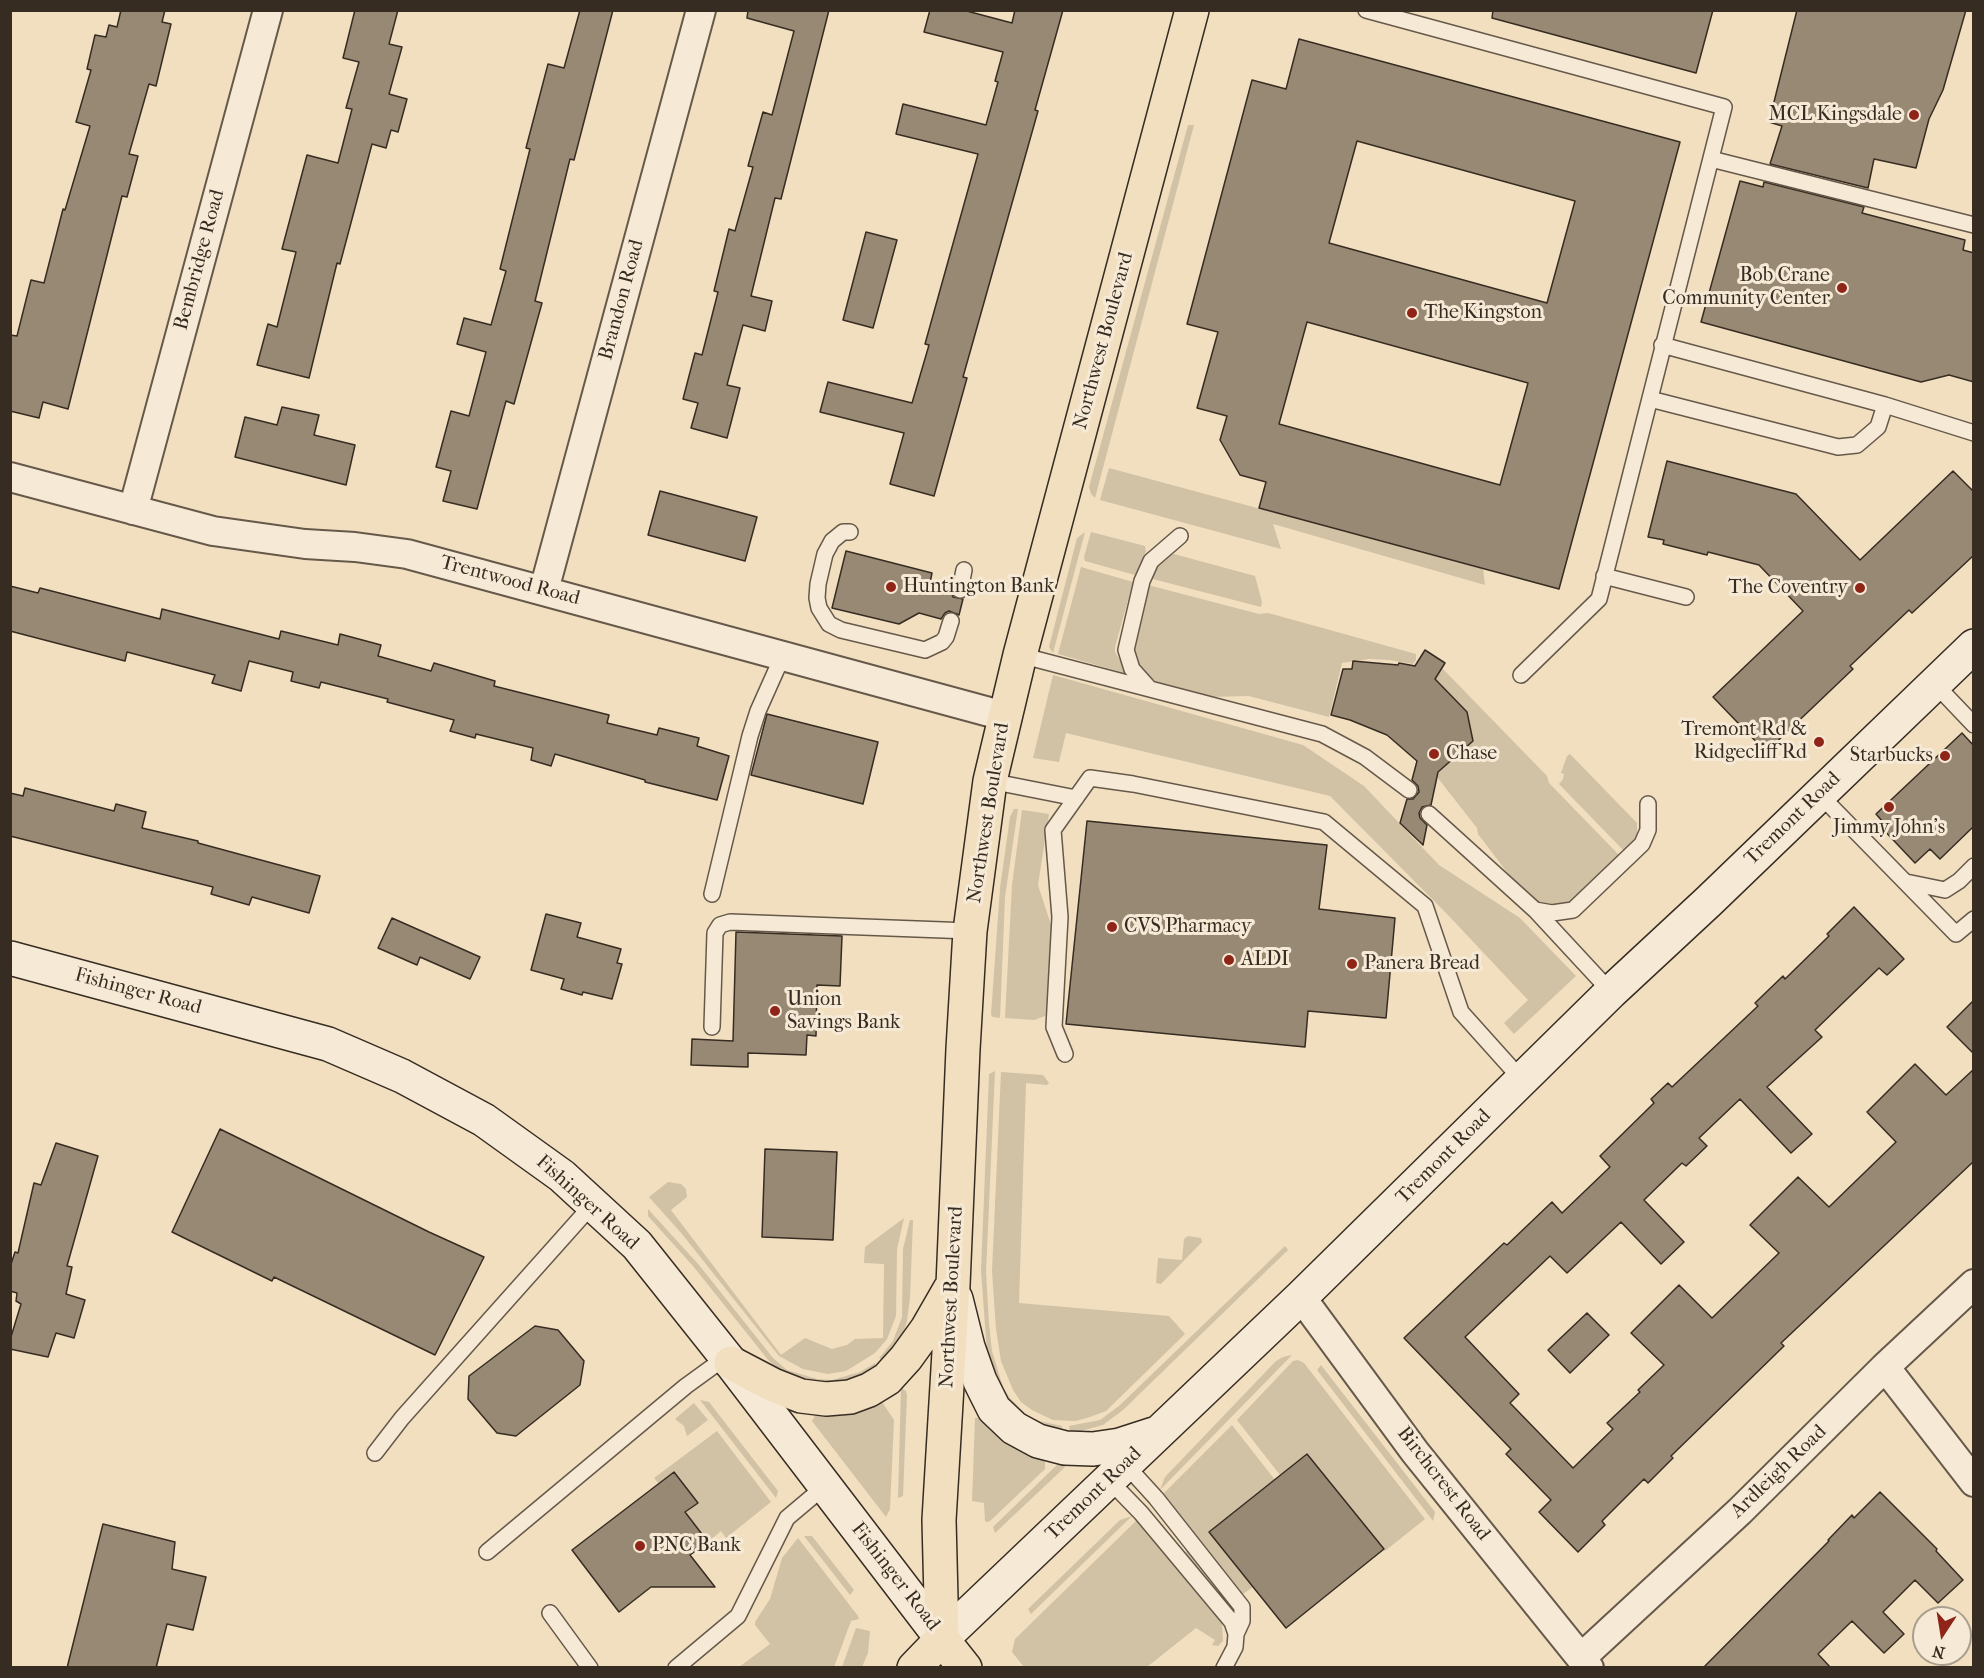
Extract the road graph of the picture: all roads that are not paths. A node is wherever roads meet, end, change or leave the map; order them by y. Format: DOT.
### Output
graph roads {
  1 [pos="268,10"];
  2 [pos="700,10"];
  3 [pos="1192,10"];
  4 [pos="1366,10"];
  5 [pos="1711,159"];
  6 [pos="1974,225"];
  7 [pos="1662,345"];
  8 [pos="1650,399"];
  9 [pos="1885,405"];
  10 [pos="1974,433"];
  11 [pos="10,477"];
  12 [pos="133,510"];
  13 [pos="850,532"];
  14 [pos="1180,536"];
  15 [pos="964,570"];
  16 [pos="1604,576"];
  17 [pos="544,590"];
  18 [pos="960,590"];
  19 [pos="1686,597"];
  20 [pos="951,621"];
  21 [pos="1974,646"];
  22 [pos="783,655"];
  23 [pos="1020,655"];
  24 [pos="1521,675"];
  25 [pos="1934,683"];
  26 [pos="1150,689"];
  27 [pos="1004,716"];
  28 [pos="1974,725"];
  29 [pos="990,781"];
  30 [pos="1409,790"];
  31 [pos="1819,794"];
  32 [pos="1076,798"];
  33 [pos="1648,804"];
  34 [pos="1429,814"];
  35 [pos="1974,866"];
  36 [pos="1906,882"];
  37 [pos="712,894"];
  38 [pos="1535,910"];
  39 [pos="1974,919"];
  40 [pos="970,931"];
  41 [pos="10,958"];
  42 [pos="1611,992"];
  43 [pos="712,1027"];
  44 [pos="1065,1054"];
  45 [pos="1522,1080"];
  46 [pos="593,1204"];
  47 [pos="1974,1284"];
  48 [pos="953,1285"];
  49 [pos="1301,1297"];
  50 [pos="728,1360"];
  51 [pos="1885,1367"];
  52 [pos="1158,1433"];
  53 [pos="375,1453"];
  54 [pos="1117,1472"];
  55 [pos="1974,1482"];
  56 [pos="825,1486"];
  57 [pos="487,1551"];
  58 [pos="550,1613"];
  59 [pos="1236,1634"];
  60 [pos="942,1639"];
  61 [pos="1585,1663"];
  62 [pos="590,1668"];
  63 [pos="676,1668"];
  64 [pos="914,1668"];
  65 [pos="965,1668"];
  66 [pos="1224,1668"];
  1 -- 12 [label="street, Bembridge Road"];
  2 -- 17 [label="street, Brandon Road"];
  3 -- 23 [label="main road, Northwest Boulevard"];
  4 -- 5 [label="lane"];
  5 -- 6 [label="lane"];
  5 -- 7 [label="lane"];
  7 -- 8 [label="lane"];
  7 -- 9 [label="lane"];
  8 -- 9 [label="lane"];
  8 -- 16 [label="lane"];
  9 -- 10 [label="lane"];
  11 -- 12 [label="street, Trentwood Road"];
  12 -- 17 [label="street, Trentwood Road"];
  13 -- 20 [label="lane"];
  14 -- 26 [label="lane"];
  15 -- 18 [label="lane"];
  16 -- 19 [label="lane"];
  16 -- 24 [label="lane"];
  17 -- 22 [label="street, Trentwood Road"];
  21 -- 25 [label="main road, Tremont Road"];
  22 -- 27 [label="street, Trentwood Road"];
  22 -- 37 [label="lane"];
  23 -- 26 [label="lane"];
  23 -- 27 [label="main road, Northwest Boulevard"];
  25 -- 28 [label="lane"];
  25 -- 31 [label="main road, Tremont Road"];
  26 -- 30 [label="lane"];
  27 -- 29 [label="main road, Northwest Boulevard"];
  29 -- 32 [label="lane"];
  29 -- 40 [label="main road, Northwest Boulevard"];
  31 -- 36 [label="lane"];
  31 -- 42 [label="main road, Tremont Road"];
  32 -- 44 [label="lane"];
  32 -- 45 [label="lane"];
  33 -- 38 [label="lane"];
  34 -- 38 [label="lane"];
  35 -- 36 [label="lane"];
  36 -- 39 [label="lane"];
  38 -- 42 [label="lane"];
  40 -- 43 [label="lane"];
  40 -- 48 [label="main road, Northwest Boulevard"];
  41 -- 46 [label="main road, Fishinger Road"];
  42 -- 45 [label="main road, Tremont Road"];
  45 -- 49 [label="main road, Tremont Road"];
  46 -- 50 [label="main road, Fishinger Road"];
  46 -- 53 [label="lane"];
  47 -- 51 [label="street, Ardleigh Road"];
  48 -- 50 [label="main road"];
  48 -- 52 [label="main road"];
  48 -- 60 [label="main road, Northwest Boulevard"];
  49 -- 52 [label="main road, Tremont Road"];
  49 -- 61 [label="street, Birchcrest Road"];
  50 -- 56 [label="main road, Fishinger Road"];
  50 -- 57 [label="lane"];
  51 -- 55 [label="street"];
  51 -- 61 [label="street, Ardleigh Road"];
  52 -- 54 [label="main road, Tremont Road"];
  54 -- 59 [label="lane"];
  54 -- 59 [label="lane"];
  54 -- 60 [label="main road, Tremont Road"];
  56 -- 60 [label="main road, Fishinger Road"];
  56 -- 63 [label="lane"];
  58 -- 62 [label="lane"];
  59 -- 66 [label="lane"];
  60 -- 64 [label="main road, Tremont Road"];
  60 -- 65 [label="main road, Fishinger Road"];
}
